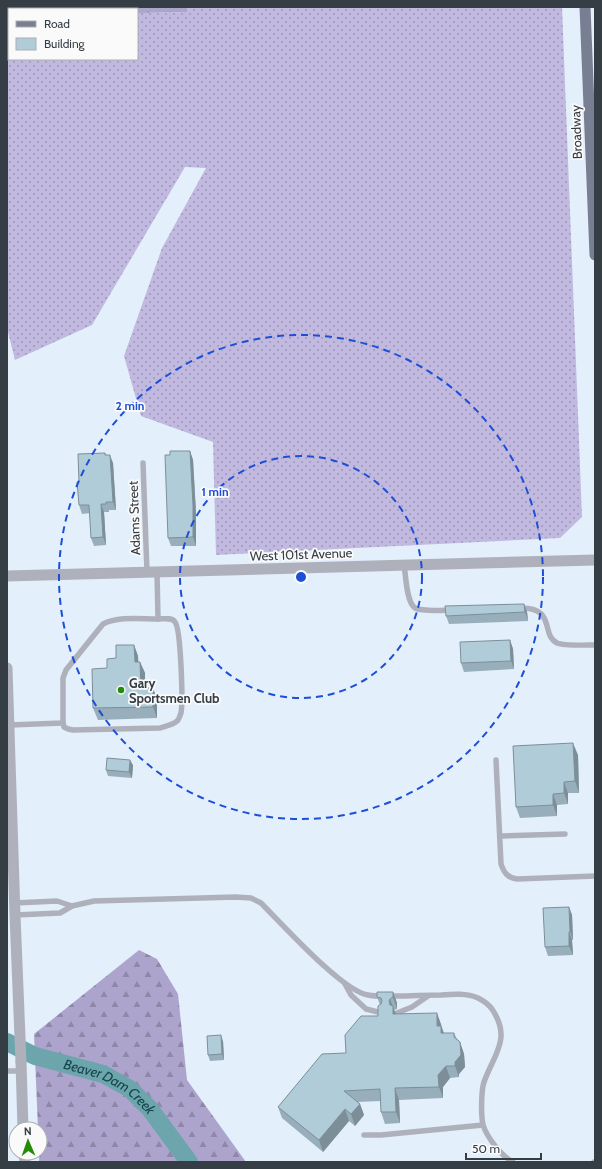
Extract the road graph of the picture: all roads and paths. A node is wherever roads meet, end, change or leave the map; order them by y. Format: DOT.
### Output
graph roads {
  1 [pos="585,7"];
  2 [pos="595,255"];
  3 [pos="142,463"];
  4 [pos="595,560"];
  5 [pos="404,565"];
  6 [pos="152,573"];
  7 [pos="7,576"];
  8 [pos="511,608"];
  9 [pos="456,610"];
  10 [pos="158,618"];
  11 [pos="595,645"];
  12 [pos="7,668"];
  13 [pos="64,723"];
  14 [pos="9,725"];
  15 [pos="496,760"];
  16 [pos="565,834"];
  17 [pos="500,836"];
  18 [pos="595,876"];
  19 [pos="14,903"];
  20 [pos="72,906"];
  21 [pos="15,916"];
  22 [pos="344,982"];
  23 [pos="429,995"];
  24 [pos="382,1013"];
  25 [pos="397,1013"];
  26 [pos="21,1066"];
  27 [pos="7,1072"];
  28 [pos="24,1121"];
  29 [pos="483,1125"];
  30 [pos="364,1135"];
  31 [pos="513,1162"];
  1 -- 2 [label="main road, Broadway"];
  3 -- 6 [label="lane, Adams Street"];
  4 -- 5 [label="street, West 101st Avenue"];
  5 -- 6 [label="street, West 101st Avenue"];
  5 -- 9 [label="lane"];
  6 -- 7 [label="street, West 101st Avenue"];
  6 -- 10 [label="lane, Adams Street"];
  8 -- 11 [label="lane"];
  10 -- 13 [label="lane"];
  10 -- 13 [label="lane"];
  12 -- 14 [label="street"];
  13 -- 14 [label="lane"];
  14 -- 19 [label="street"];
  15 -- 17 [label="lane"];
  16 -- 17 [label="lane"];
  17 -- 18 [label="lane"];
  19 -- 20 [label="lane"];
  19 -- 21 [label="street"];
  20 -- 21 [label="lane"];
  20 -- 22 [label="lane"];
  21 -- 26 [label="street"];
  22 -- 23 [label="lane"];
  22 -- 24 [label="lane"];
  23 -- 25 [label="lane"];
  23 -- 29 [label="lane"];
  26 -- 27 [label="lane"];
  26 -- 28 [label="street"];
  29 -- 30 [label="lane"];
  29 -- 31 [label="lane"];
}
